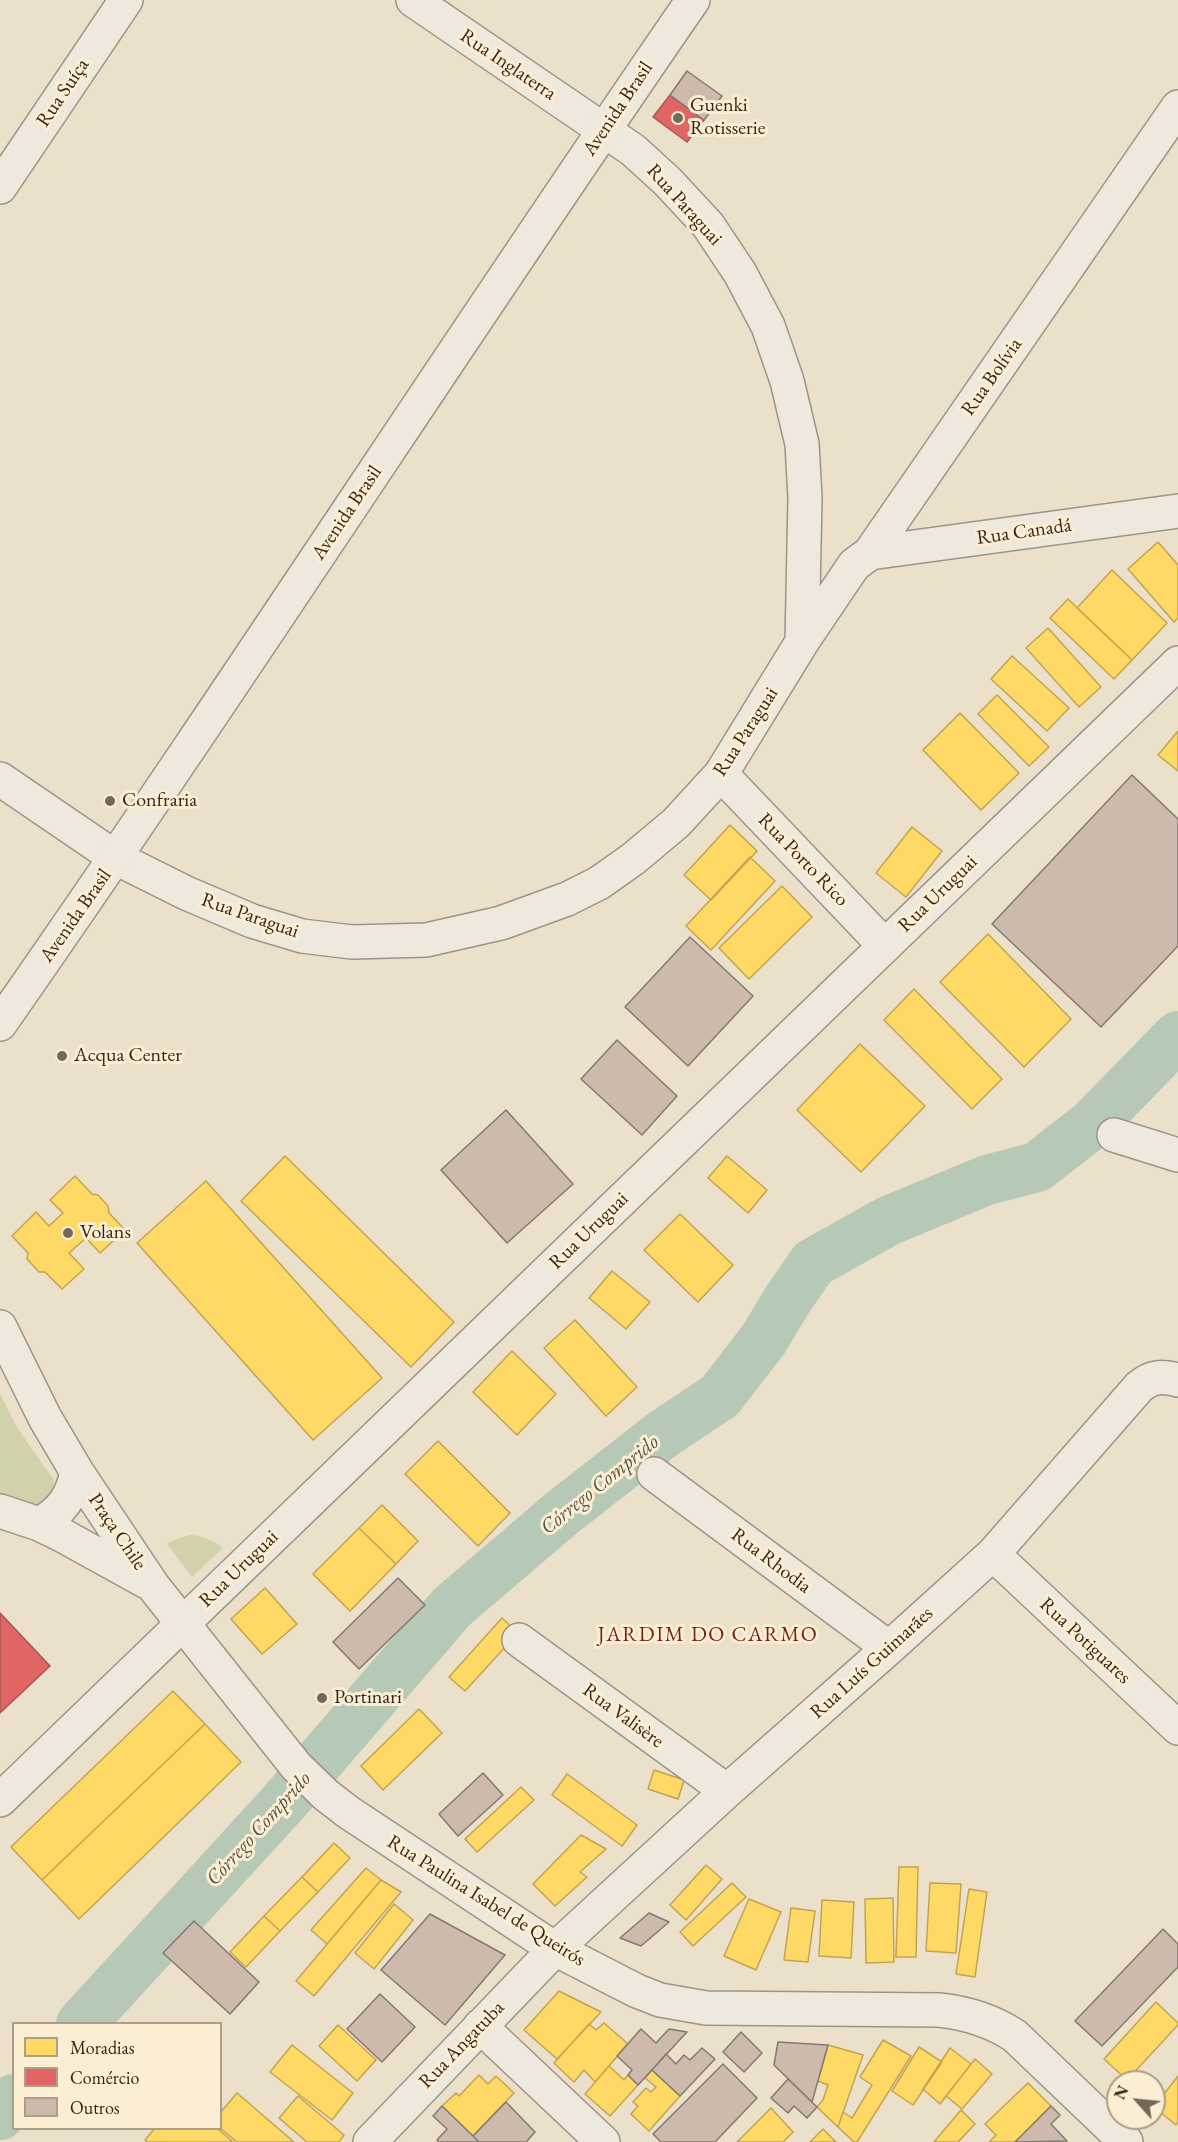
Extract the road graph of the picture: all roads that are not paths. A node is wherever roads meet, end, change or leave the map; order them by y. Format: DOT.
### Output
graph roads {
  1 [pos="126,0"];
  2 [pos="413,0"];
  3 [pos="693,0"];
  4 [pos="1178,107"];
  5 [pos="603,130"];
  6 [pos="0,187"];
  7 [pos="1178,511"];
  8 [pos="870,553"];
  9 [pos="802,642"];
  10 [pos="1178,663"];
  11 [pos="721,774"];
  12 [pos="0,779"];
  13 [pos="116,858"];
  14 [pos="885,946"];
  15 [pos="0,1024"];
  16 [pos="1114,1135"];
  17 [pos="1178,1155"];
  18 [pos="0,1327"];
  19 [pos="1178,1380"];
  20 [pos="77,1472"];
  21 [pos="654,1474"];
  22 [pos="0,1511"];
  23 [pos="39,1524"];
  24 [pos="993,1554"];
  25 [pos="153,1586"];
  26 [pos="183,1623"];
  27 [pos="519,1640"];
  28 [pos="889,1648"];
  29 [pos="1178,1728"];
  30 [pos="727,1791"];
  31 [pos="0,1800"];
  32 [pos="555,1949"];
  33 [pos="480,2025"];
  34 [pos="370,2142"];
  35 [pos="603,2142"];
  36 [pos="1126,2142"];
  1 -- 6 [label="street, Rua Suíça"];
  2 -- 5 [label="street, Rua Inglaterra"];
  3 -- 5 [label="street, Avenida Brasil"];
  4 -- 8 [label="street, Rua Bolívia"];
  5 -- 9 [label="street, Rua Paraguai"];
  5 -- 13 [label="street, Avenida Brasil"];
  7 -- 8 [label="street, Rua Canadá"];
  8 -- 9 [label="street, Rua Bolívia"];
  9 -- 11 [label="street, Rua Paraguai"];
  10 -- 14 [label="street, Rua Uruguai"];
  11 -- 13 [label="street, Rua Paraguai"];
  11 -- 14 [label="street, Rua Porto Rico"];
  12 -- 13 [label="street, Rua Paraguai"];
  13 -- 15 [label="street, Avenida Brasil"];
  14 -- 26 [label="street, Rua Uruguai"];
  16 -- 17 [label="street"];
  18 -- 20 [label="street, Praça Chile"];
  19 -- 24 [label="street, Rua Luís Guimarães"];
  20 -- 23 [label="street"];
  20 -- 25 [label="street, Praça Chile"];
  21 -- 28 [label="street, Rua Rhodia"];
  22 -- 23 [label="street, Praça Chile"];
  23 -- 25 [label="street, Praça Chile"];
  24 -- 28 [label="street, Rua Luís Guimarães"];
  24 -- 29 [label="street, Rua Potiguares"];
  25 -- 26 [label="street, Rua Paulina Isabel de Queirós"];
  26 -- 31 [label="street, Rua Uruguai"];
  26 -- 32 [label="street, Rua Paulina Isabel de Queirós"];
  27 -- 30 [label="street, Rua Valisère"];
  28 -- 30 [label="street, Rua Luís Guimarães"];
  30 -- 32 [label="street, Rua Luís Guimarães"];
  32 -- 33 [label="street, Rua Angatuba"];
  32 -- 36 [label="street, Rua Paulina Isabel de Queirós"];
  33 -- 34 [label="street, Rua Angatuba"];
  33 -- 35 [label="street"];
}
